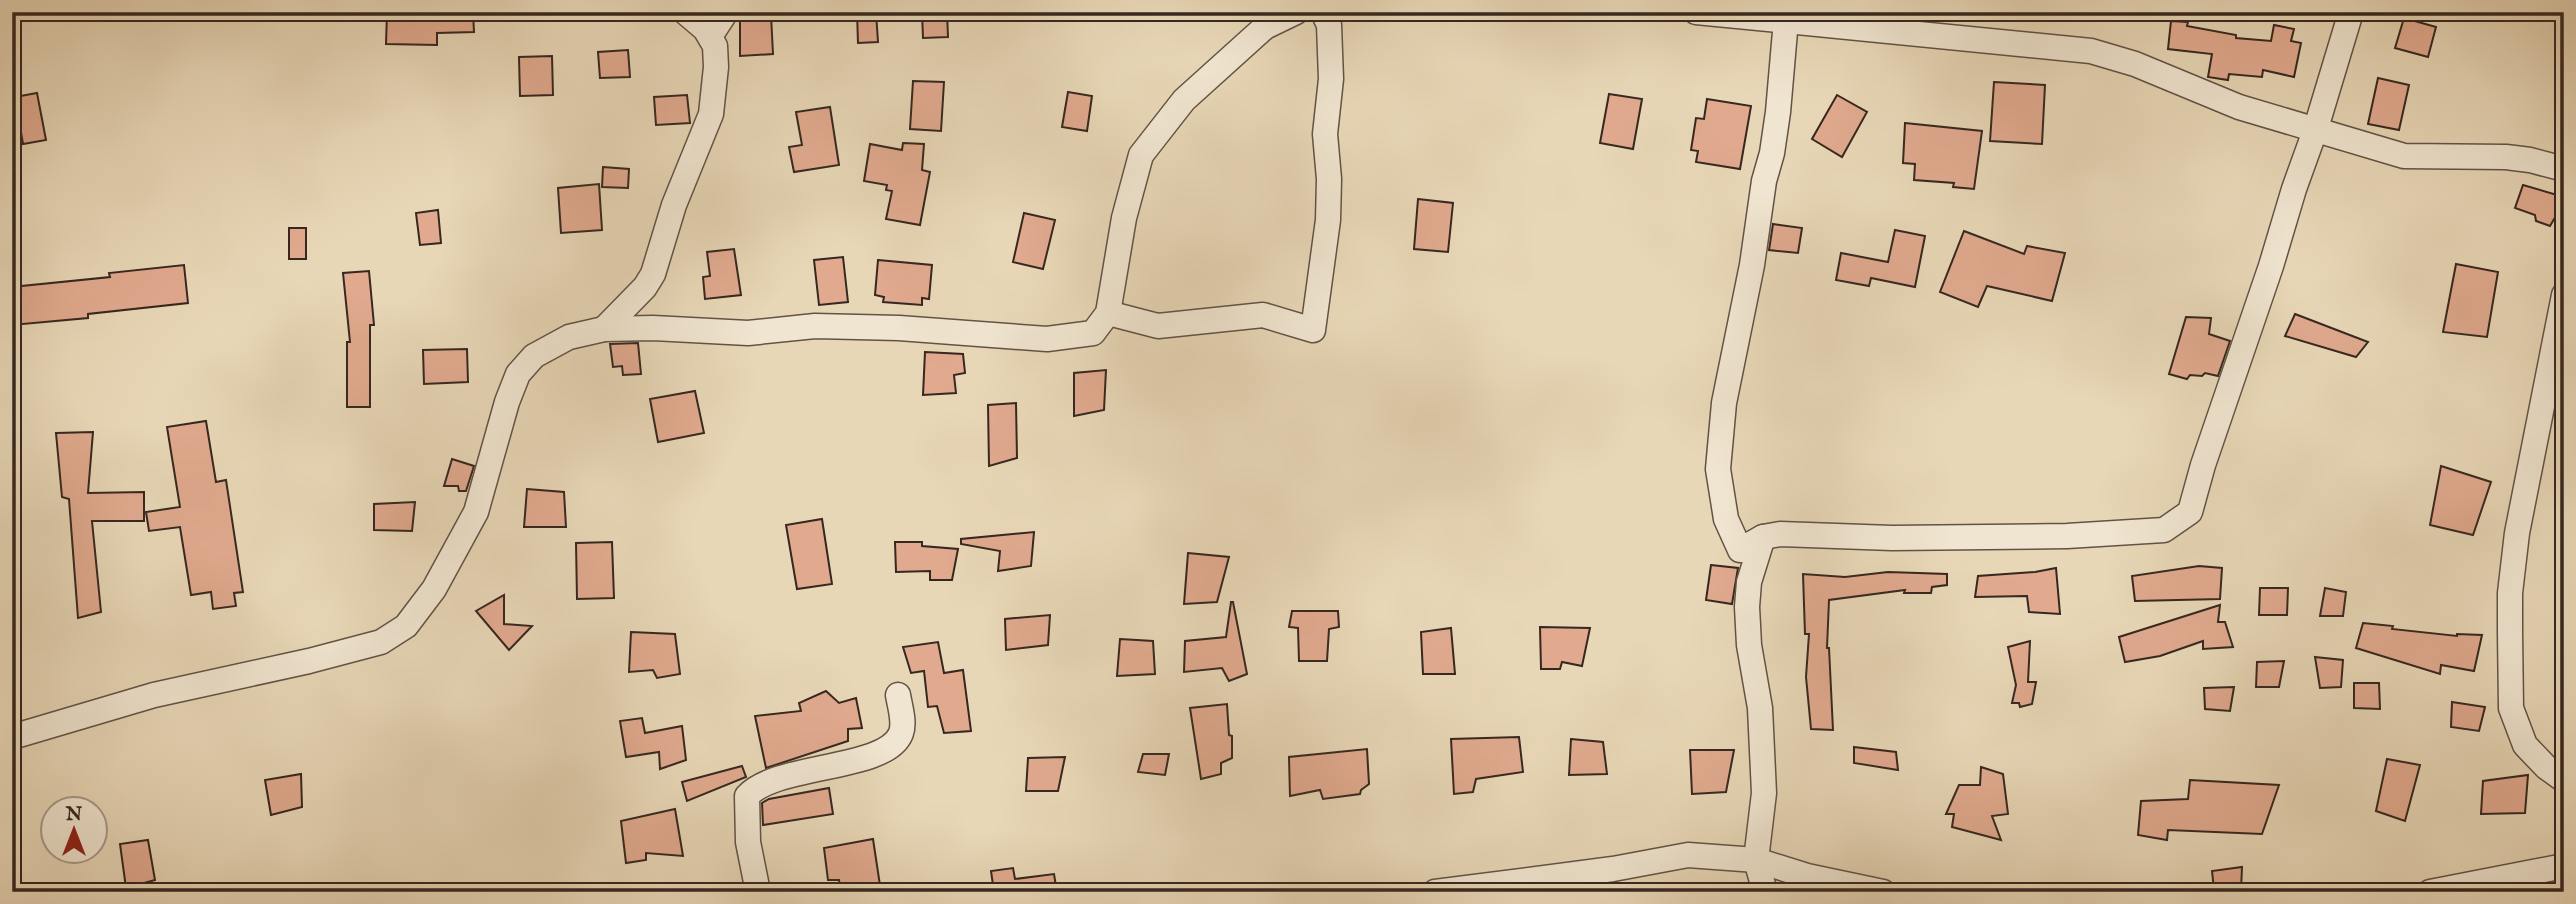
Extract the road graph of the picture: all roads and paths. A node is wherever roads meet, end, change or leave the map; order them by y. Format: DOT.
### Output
graph roads {
  1 [pos="685,12"];
  2 [pos="726,12"];
  3 [pos="1296,12"];
  4 [pos="1323,12"];
  5 [pos="1696,12"];
  6 [pos="2351,12"];
  7 [pos="1265,20"];
  8 [pos="1786,20"];
  9 [pos="710,35"];
  10 [pos="2316,128"];
  11 [pos="2564,169"];
  12 [pos="2564,295"];
  13 [pos="1108,313"];
  14 [pos="604,329"];
  15 [pos="1763,537"];
  16 [pos="1740,550"];
  17 [pos="1749,582"];
  18 [pos="898,695"];
  19 [pos="12,737"];
  20 [pos="2564,780"];
  21 [pos="1756,860"];
  22 [pos="2564,866"];
  23 [pos="758,892"];
  24 [pos="1435,892"];
  25 [pos="1765,892"];
  26 [pos="1882,892"];
  27 [pos="2430,892"];
  1 -- 9 [label="street"];
  2 -- 9 [label="street"];
  3 -- 7 [label="street"];
  4 -- 13 [label="street"];
  5 -- 8 [label="street"];
  6 -- 10 [label="street"];
  7 -- 13 [label="street"];
  8 -- 10 [label="street"];
  8 -- 16 [label="street"];
  9 -- 14 [label="street"];
  10 -- 11 [label="street"];
  10 -- 15 [label="street"];
  12 -- 20 [label="street"];
  13 -- 14 [label="street"];
  14 -- 19 [label="street"];
  15 -- 16 [label="street"];
  15 -- 17 [label="street"];
  16 -- 17 [label="street"];
  17 -- 21 [label="street"];
  18 -- 23 [label="street"];
  21 -- 24 [label="street"];
  21 -- 25 [label="street"];
  21 -- 26 [label="street"];
  22 -- 27 [label="street"];
}
